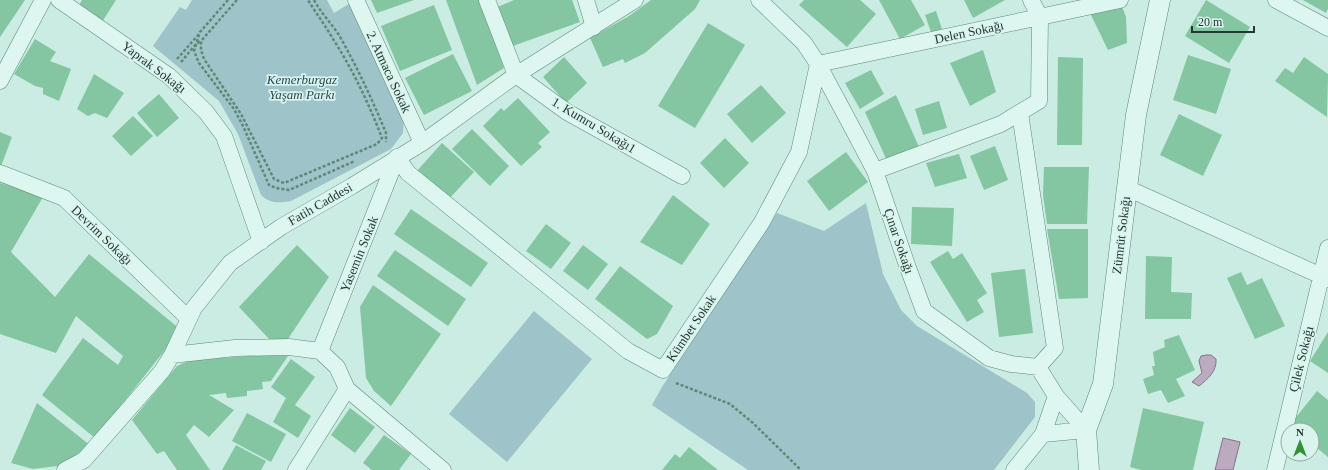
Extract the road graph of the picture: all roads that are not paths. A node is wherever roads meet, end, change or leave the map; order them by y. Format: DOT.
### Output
graph roads {
  1 [pos="43,0"];
  2 [pos="59,0"];
  3 [pos="356,0"];
  4 [pos="487,0"];
  5 [pos="586,0"];
  6 [pos="635,0"];
  7 [pos="1031,0"];
  8 [pos="1120,0"];
  9 [pos="1160,0"];
  10 [pos="1276,0"];
  11 [pos="769,3"];
  12 [pos="1040,17"];
  13 [pos="594,27"];
  14 [pos="1328,28"];
  15 [pos="818,64"];
  16 [pos="516,75"];
  17 [pos="0,81"];
  18 [pos="1020,113"];
  19 [pos="422,143"];
  20 [pos="397,157"];
  21 [pos="875,171"];
  22 [pos="0,173"];
  23 [pos="682,176"];
  24 [pos="1127,188"];
  25 [pos="261,242"];
  26 [pos="1328,248"];
  27 [pos="1325,278"];
  28 [pos="189,319"];
  29 [pos="320,351"];
  30 [pos="172,354"];
  31 [pos="1038,367"];
  32 [pos="347,389"];
  33 [pos="1056,396"];
  34 [pos="1086,430"];
  35 [pos="1043,434"];
  36 [pos="65,470"];
  37 [pos="296,470"];
  38 [pos="443,470"];
  39 [pos="1014,470"];
  40 [pos="1089,470"];
  41 [pos="1275,470"];
  1 -- 17 [label="street"];
  2 -- 25 [label="street, Yaprak Sokağı"];
  3 -- 19 [label="street, 2. Atmaca Sokak"];
  4 -- 16 [label="street"];
  5 -- 13 [label="street"];
  6 -- 13 [label="street, Fatih Caddesi"];
  7 -- 12 [label="street"];
  8 -- 12 [label="street, Delen Sokağı"];
  9 -- 24 [label="street, Zümrüt Sokağı"];
  10 -- 14 [label="street"];
  11 -- 15 [label="street, Çınar Sokağı"];
  12 -- 15 [label="street, Delen Sokağı"];
  12 -- 18 [label="street"];
  13 -- 16 [label="street, Fatih Caddesi"];
  15 -- 20 [label="street, Kümbet Sokak"];
  15 -- 21 [label="street, Çınar Sokağı"];
  16 -- 19 [label="street, Fatih Caddesi"];
  16 -- 23 [label="street, 1. Kumru Sokağı1"];
  18 -- 21 [label="street"];
  18 -- 31 [label="street"];
  19 -- 20 [label="street, Fatih Caddesi"];
  20 -- 25 [label="street, Fatih Caddesi"];
  20 -- 29 [label="street, Yasemin Sokak"];
  21 -- 31 [label="street, Çınar Sokağı"];
  22 -- 28 [label="street, Devrim Sokağı"];
  24 -- 27 [label="street"];
  24 -- 34 [label="street, Zümrüt Sokağı"];
  25 -- 28 [label="street, Fatih Caddesi"];
  26 -- 27 [label="street, Çilek Sokağı"];
  27 -- 41 [label="street, Çilek Sokağı"];
  28 -- 30 [label="street, Fatih Caddesi"];
  29 -- 30 [label="street"];
  29 -- 32 [label="street"];
  30 -- 36 [label="street, Fatih Caddesi"];
  31 -- 33 [label="street"];
  32 -- 37 [label="street"];
  32 -- 38 [label="street"];
  33 -- 34 [label="street"];
  33 -- 35 [label="street"];
  34 -- 35 [label="street"];
  34 -- 40 [label="street, Zümrüt Sokağı"];
  35 -- 39 [label="street"];
}
